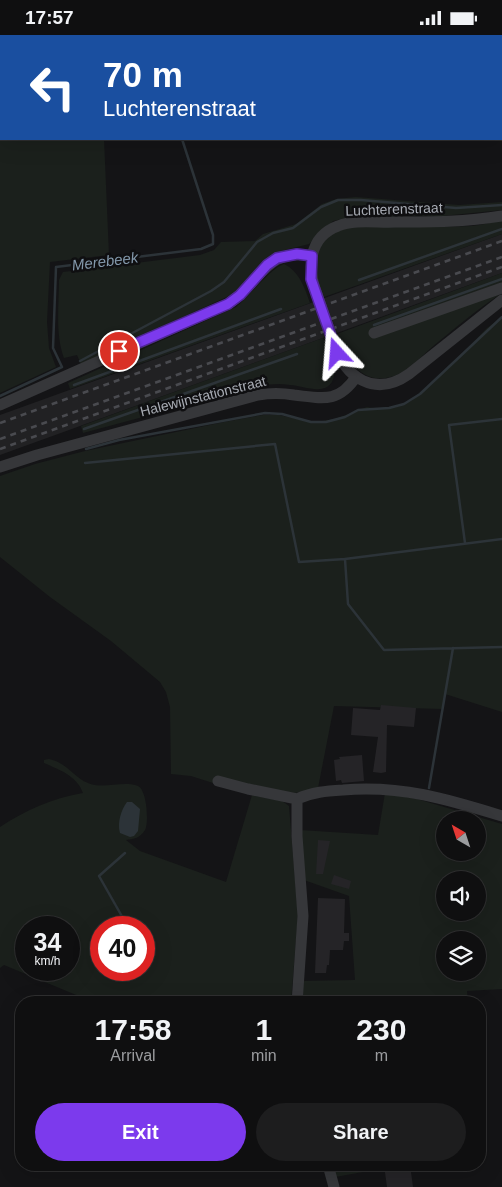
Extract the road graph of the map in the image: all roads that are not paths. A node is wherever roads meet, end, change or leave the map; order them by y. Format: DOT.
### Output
graph roads {
  1 [pos="502,216"];
  2 [pos="312,256"];
  3 [pos="502,287"];
  4 [pos="502,300"];
  5 [pos="374,333"];
  6 [pos="356,377"];
  7 [pos="0,405"];
  8 [pos="0,467"];
  9 [pos="218,781"];
  10 [pos="297,799"];
  11 [pos="502,816"];
  12 [pos="297,996"];
  13 [pos="330,1171"];
  14 [pos="334,1187"];
  1 -- 2 [label="street, Luchterenstraat"];
  2 -- 6 [label="street, bridge"];
  2 -- 7 [label="street"];
  3 -- 5 [label="street"];
  4 -- 6 [label="street"];
  6 -- 8 [label="street, Halewijnstationstraat"];
  9 -- 10 [label="street"];
  10 -- 11 [label="street"];
  10 -- 12 [label="street"];
  13 -- 14 [label="street"];
}
